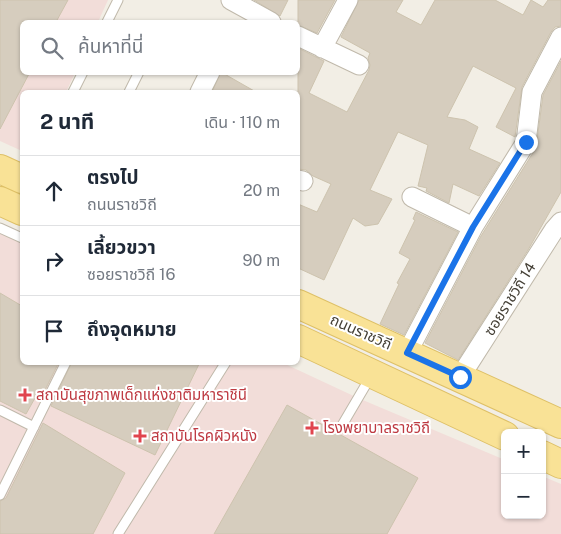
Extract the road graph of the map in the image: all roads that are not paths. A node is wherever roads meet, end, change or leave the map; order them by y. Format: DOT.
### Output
graph roads {
  1 [pos="118,0"];
  2 [pos="348,0"];
  3 [pos="238,7"];
  4 [pos="108,20"];
  5 [pos="267,20"];
  6 [pos="300,37"];
  7 [pos="561,37"];
  8 [pos="322,48"];
  9 [pos="359,65"];
  10 [pos="81,75"];
  11 [pos="138,75"];
  12 [pos="208,75"];
  13 [pos="74,90"];
  14 [pos="130,90"];
  15 [pos="201,90"];
  16 [pos="0,169"];
  17 [pos="20,178"];
  18 [pos="412,198"];
  19 [pos="0,201"];
  20 [pos="20,210"];
  21 [pos="561,222"];
  22 [pos="473,227"];
  23 [pos="0,228"];
  24 [pos="20,237"];
  25 [pos="300,305"];
  26 [pos="300,340"];
  27 [pos="407,353"];
  28 [pos="65,365"];
  29 [pos="224,365"];
  30 [pos="372,373"];
  31 [pos="460,377"];
  32 [pos="0,410"];
  33 [pos="561,424"];
  34 [pos="34,427"];
  35 [pos="341,427"];
  36 [pos="501,434"];
  37 [pos="546,457"];
  38 [pos="561,464"];
  39 [pos="0,494"];
  40 [pos="118,534"];
  1 -- 4 [label="lane"];
  2 -- 8 [label="street"];
  3 -- 5 [label="street"];
  6 -- 8 [label="street"];
  7 -- 22 [label="street"];
  8 -- 9 [label="street"];
  10 -- 13 [label="lane"];
  11 -- 14 [label="lane"];
  12 -- 15 [label="street"];
  16 -- 17 [label="main road"];
  18 -- 22 [label="street"];
  19 -- 20 [label="main road"];
  21 -- 31 [label="street, ซอยราชวิถี 14"];
  22 -- 27 [label="street"];
  23 -- 24 [label="lane"];
  25 -- 27 [label="main road, ถนนราชวิถี"];
  26 -- 30 [label="main road"];
  27 -- 31 [label="main road, ถนนราชวิถี"];
  28 -- 34 [label="lane"];
  29 -- 40 [label="lane"];
  30 -- 35 [label="lane"];
  30 -- 36 [label="main road"];
  31 -- 33 [label="main road, ถนนราชวิถี"];
  32 -- 34 [label="lane"];
  34 -- 39 [label="lane"];
  37 -- 38 [label="main road"];
}
